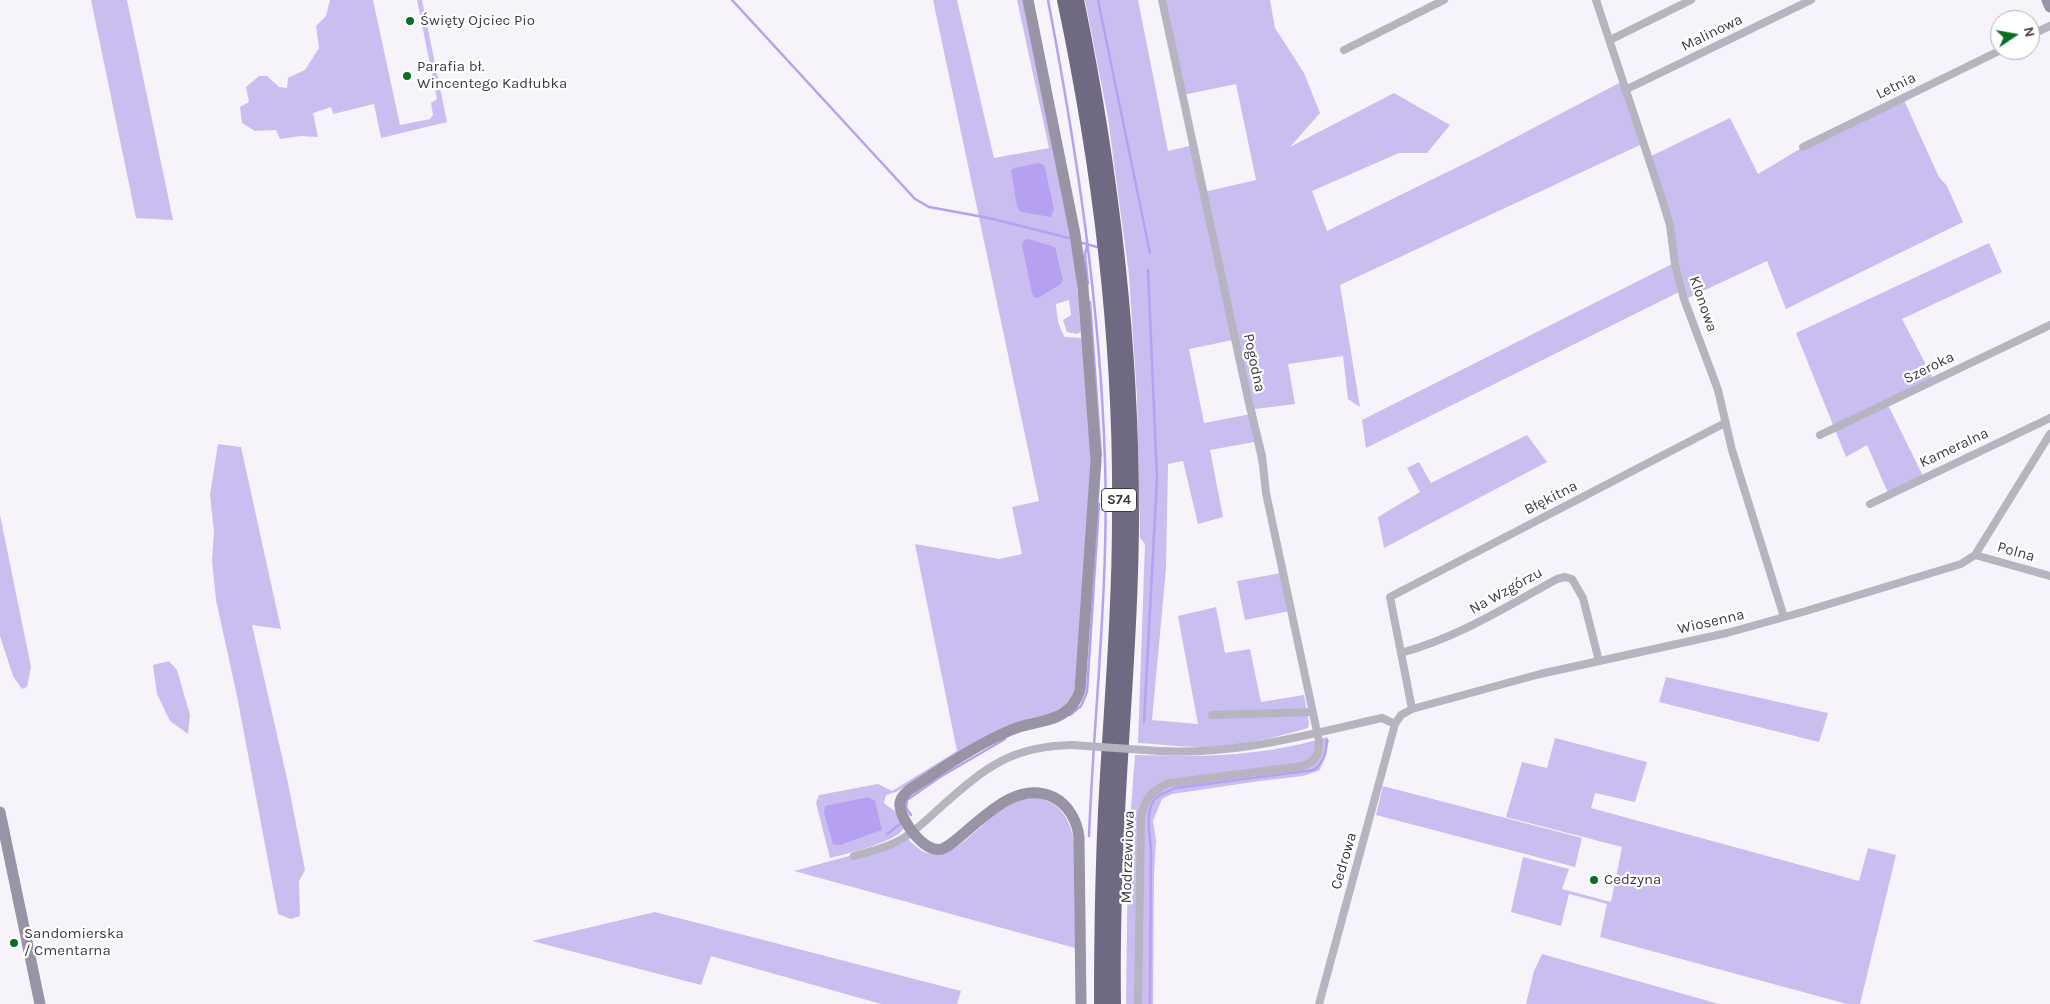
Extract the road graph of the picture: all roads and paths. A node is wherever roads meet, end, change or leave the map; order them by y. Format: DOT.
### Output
graph roads {
  1 [pos="1028,0"];
  2 [pos="1064,0"];
  3 [pos="1077,0"];
  4 [pos="1162,0"];
  5 [pos="1444,0"];
  6 [pos="1691,0"];
  7 [pos="1810,0"];
  8 [pos="2047,0"];
  9 [pos="1599,1"];
  10 [pos="2050,7"];
  11 [pos="1610,40"];
  12 [pos="1344,50"];
  13 [pos="1990,55"];
  14 [pos="1626,90"];
  15 [pos="1803,147"];
  16 [pos="2050,325"];
  17 [pos="2050,418"];
  18 [pos="1725,423"];
  19 [pos="2050,434"];
  20 [pos="1820,435"];
  21 [pos="1870,504"];
  22 [pos="1975,555"];
  23 [pos="2050,576"];
  24 [pos="1784,617"];
  25 [pos="1401,653"];
  26 [pos="1599,661"];
  27 [pos="1412,709"];
  28 [pos="1312,712"];
  29 [pos="1212,714"];
  30 [pos="1394,724"];
  31 [pos="1316,732"];
  32 [pos="0,812"];
  33 [pos="913,831"];
  34 [pos="854,856"];
  35 [pos="40,1004"];
  36 [pos="1081,1004"];
  37 [pos="1101,1004"];
  38 [pos="1114,1004"];
  39 [pos="1138,1004"];
  40 [pos="1318,1004"];
  1 -- 33 [label="street"];
  2 -- 37 [label="highway, S74"];
  3 -- 38 [label="highway, S74"];
  4 -- 28 [label="street, Pogodna"];
  5 -- 12 [label="street"];
  6 -- 11 [label="street"];
  7 -- 14 [label="street, Malinowa"];
  8 -- 10 [label="street"];
  9 -- 11 [label="street, Klonowa"];
  11 -- 14 [label="street, Klonowa"];
  13 -- 15 [label="street, Letnia"];
  14 -- 18 [label="street, Klonowa"];
  16 -- 20 [label="street, Szeroka"];
  17 -- 21 [label="street, Kameralna"];
  18 -- 24 [label="street, Klonowa"];
  18 -- 25 [label="street, Błękitna"];
  19 -- 22 [label="street"];
  22 -- 23 [label="street, Polna"];
  22 -- 24 [label="street, Wiosenna"];
  24 -- 26 [label="street, Wiosenna"];
  25 -- 26 [label="street, Na Wzgórzu"];
  25 -- 27 [label="street"];
  26 -- 27 [label="street, Wiosenna"];
  27 -- 30 [label="street, Wiosenna"];
  28 -- 29 [label="street"];
  28 -- 31 [label="street, Pogodna"];
  30 -- 31 [label="street"];
  30 -- 40 [label="street, Cedrowa"];
  31 -- 33 [label="street, bridge"];
  31 -- 39 [label="street, Modrzewiowa"];
  32 -- 35 [label="street"];
  33 -- 34 [label="street"];
  33 -- 36 [label="street"];
}
